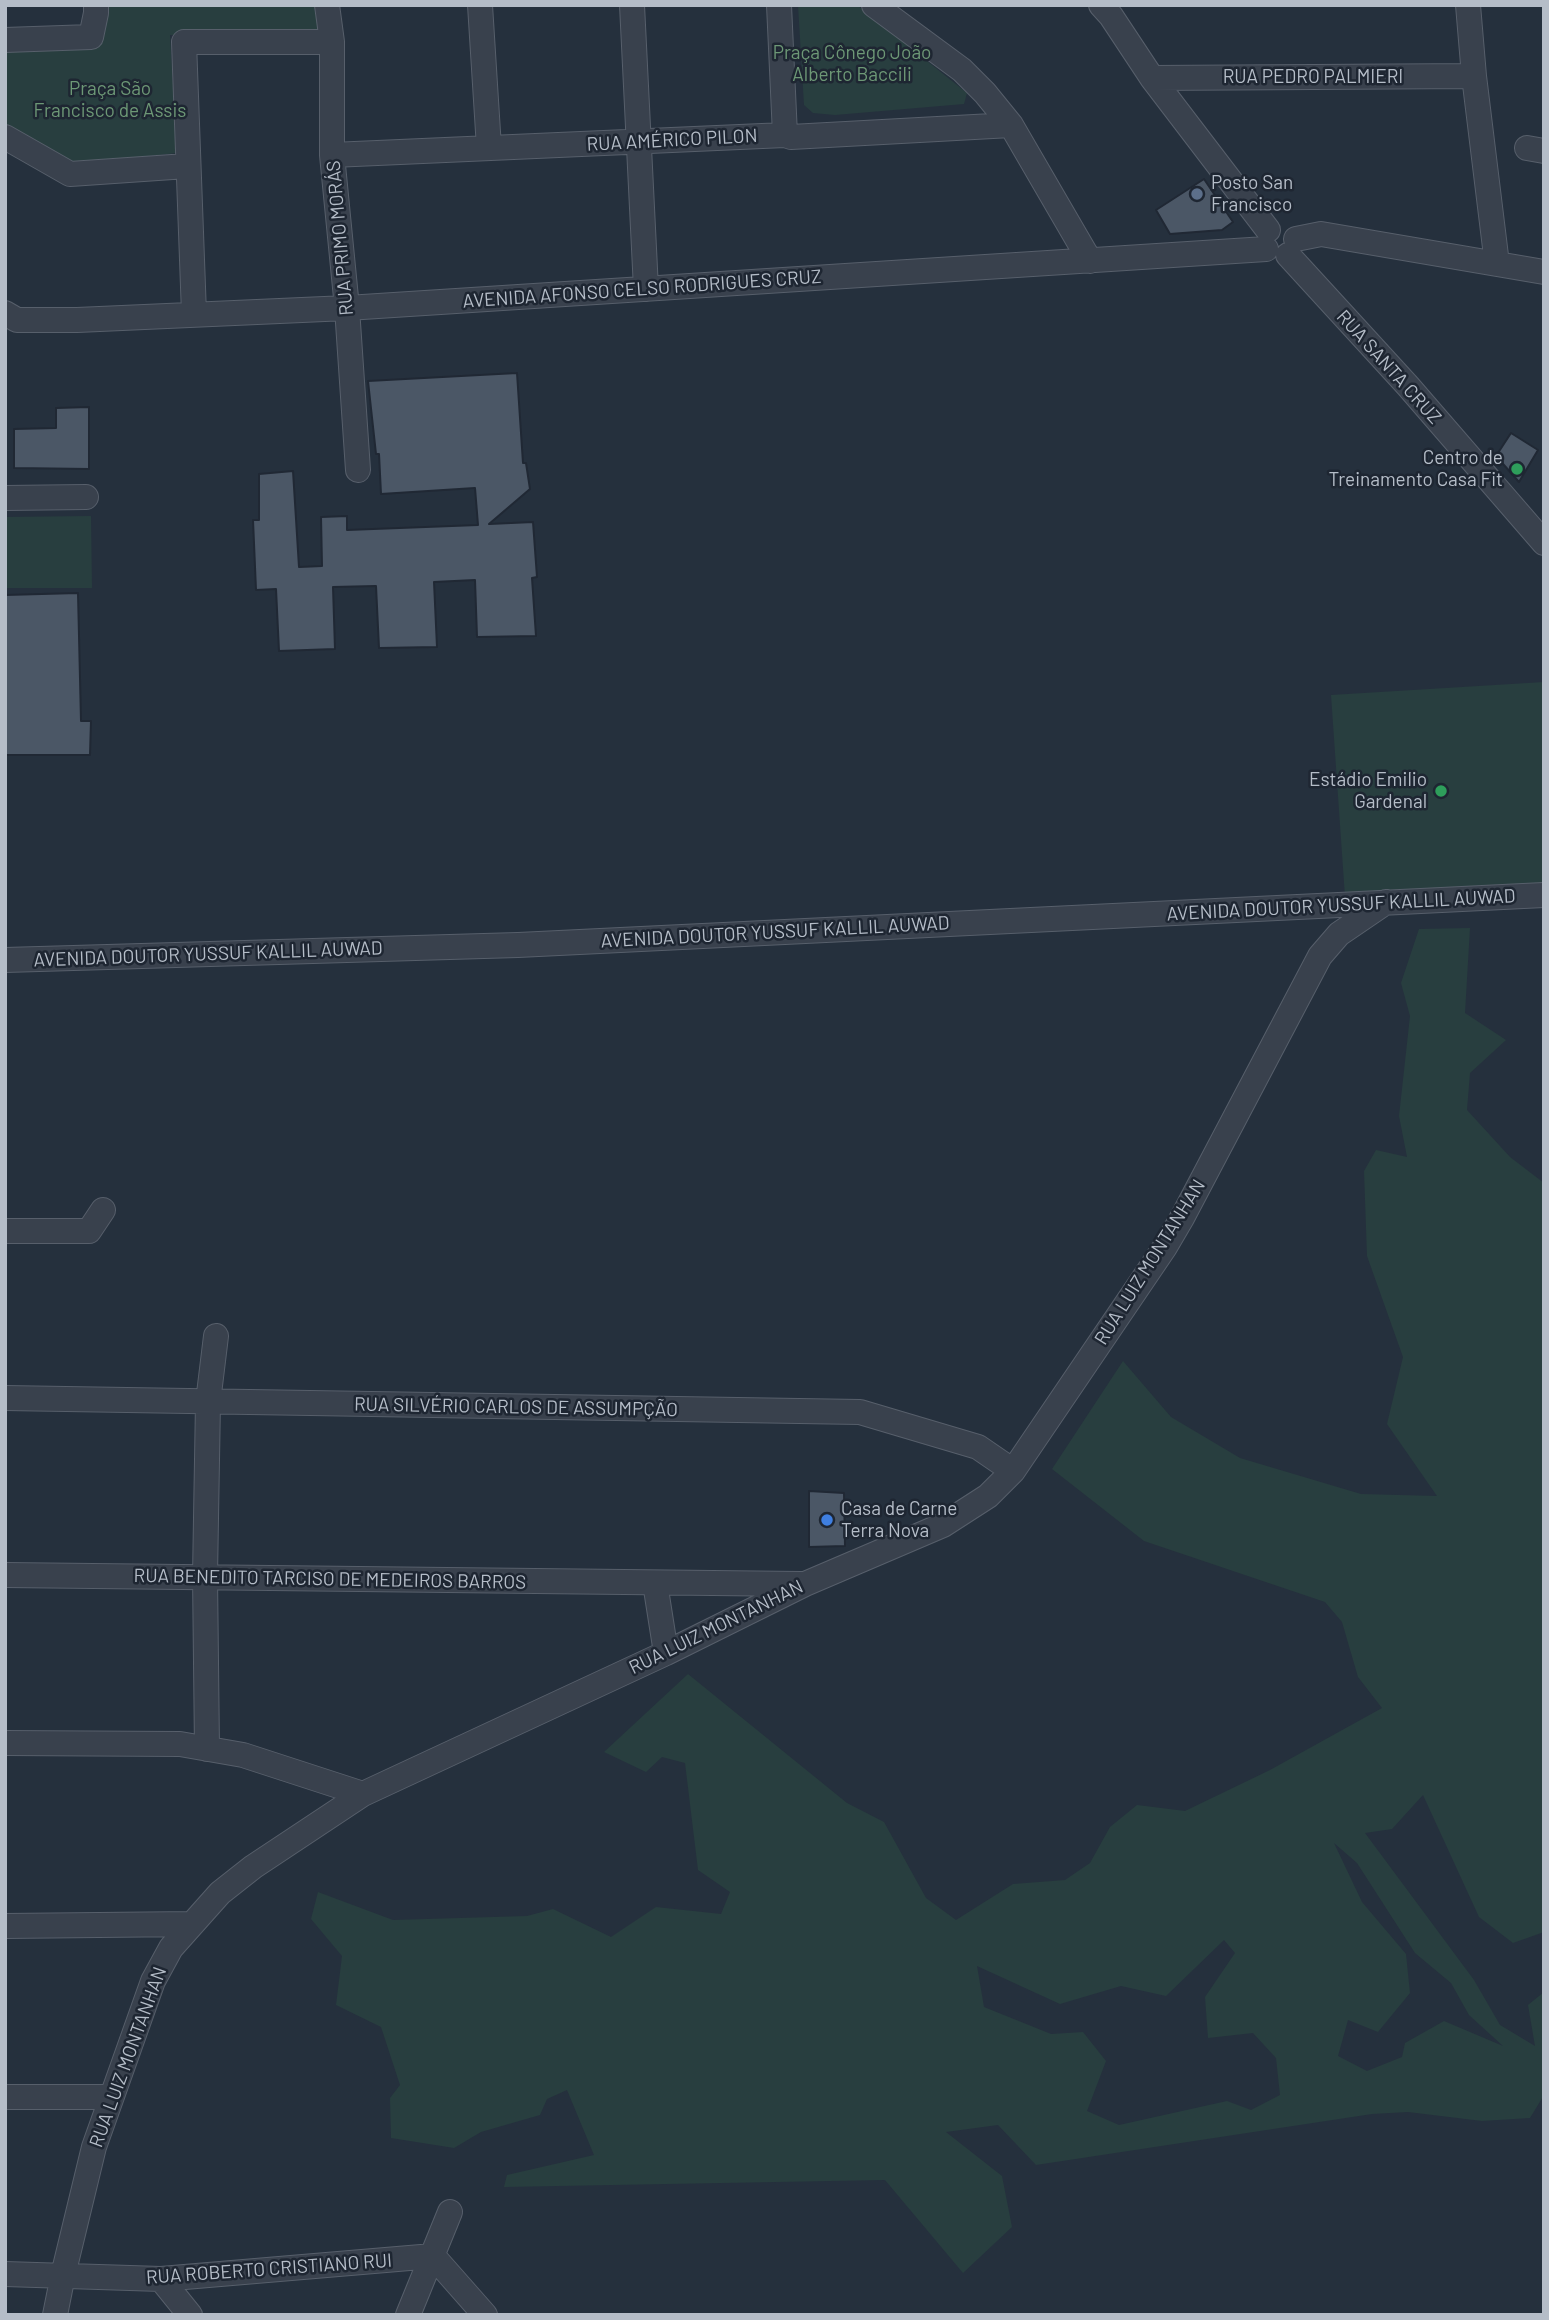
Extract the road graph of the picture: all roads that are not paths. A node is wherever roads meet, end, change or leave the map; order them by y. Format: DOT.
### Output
graph roads {
  1 [pos="96,5"];
  2 [pos="327,5"];
  3 [pos="480,5"];
  4 [pos="632,5"];
  5 [pos="779,5"];
  6 [pos="874,5"];
  7 [pos="1101,5"];
  8 [pos="1468,5"];
  9 [pos="5,40"];
  10 [pos="332,42"];
  11 [pos="1474,76"];
  12 [pos="1152,78"];
  13 [pos="1011,125"];
  14 [pos="785,135"];
  15 [pos="5,136"];
  16 [pos="639,141"];
  17 [pos="489,148"];
  18 [pos="332,155"];
  19 [pos="187,166"];
  20 [pos="1280,243"];
  21 [pos="1090,261"];
  22 [pos="1497,264"];
  23 [pos="1544,272"];
  24 [pos="646,289"];
  25 [pos="347,308"];
  26 [pos="194,314"];
  27 [pos="9,321"];
  28 [pos="358,470"];
  29 [pos="86,497"];
  30 [pos="5,498"];
  31 [pos="1544,543"];
  32 [pos="1544,895"];
  33 [pos="1386,902"];
  34 [pos="5,960"];
  35 [pos="103,1210"];
  36 [pos="5,1231"];
  37 [pos="216,1336"];
  38 [pos="5,1398"];
  39 [pos="208,1402"];
  40 [pos="1013,1471"];
  41 [pos="5,1575"];
  42 [pos="205,1576"];
  43 [pos="655,1583"];
  44 [pos="805,1584"];
  45 [pos="666,1653"];
  46 [pos="5,1743"];
  47 [pos="207,1749"];
  48 [pos="363,1794"];
  49 [pos="192,1924"];
  50 [pos="5,1926"];
  51 [pos="5,2097"];
  52 [pos="111,2098"];
  53 [pos="450,2212"];
  54 [pos="433,2256"];
  55 [pos="5,2274"];
  56 [pos="63,2275"];
  57 [pos="161,2279"];
  58 [pos="55,2315"];
  59 [pos="190,2315"];
  60 [pos="408,2315"];
  61 [pos="485,2315"];
  1 -- 9 [label="street"];
  2 -- 10 [label="street, RUA PRIMO MORÁS"];
  3 -- 17 [label="street"];
  4 -- 16 [label="street"];
  5 -- 14 [label="street"];
  6 -- 13 [label="street"];
  7 -- 12 [label="street, RUA SANTA CRUZ"];
  8 -- 11 [label="street"];
  10 -- 18 [label="street, RUA PRIMO MORÁS"];
  10 -- 19 [label="street"];
  11 -- 12 [label="street, RUA PEDRO PALMIERI"];
  11 -- 22 [label="street"];
  12 -- 20 [label="street, RUA SANTA CRUZ"];
  13 -- 14 [label="street, RUA AMÉRICO PILON"];
  13 -- 21 [label="street"];
  14 -- 16 [label="street, RUA AMÉRICO PILON"];
  15 -- 19 [label="street"];
  16 -- 17 [label="street, RUA AMÉRICO PILON"];
  16 -- 24 [label="street"];
  17 -- 18 [label="street, RUA AMÉRICO PILON"];
  18 -- 25 [label="street, RUA PRIMO MORÁS"];
  19 -- 26 [label="street"];
  20 -- 21 [label="street, AVENIDA AFONSO CELSO RODRIGUES CRUZ"];
  20 -- 22 [label="street, AVENIDA AFONSO CELSO RODRIGUES CRUZ"];
  20 -- 31 [label="street, RUA SANTA CRUZ"];
  21 -- 24 [label="street, AVENIDA AFONSO CELSO RODRIGUES CRUZ"];
  22 -- 23 [label="street, AVENIDA AFONSO CELSO RODRIGUES CRUZ"];
  24 -- 25 [label="street, AVENIDA AFONSO CELSO RODRIGUES CRUZ"];
  25 -- 26 [label="street, AVENIDA AFONSO CELSO RODRIGUES CRUZ"];
  25 -- 28 [label="street, RUA PRIMO MORÁS"];
  26 -- 27 [label="street, AVENIDA AFONSO CELSO RODRIGUES CRUZ"];
  29 -- 30 [label="street"];
  32 -- 33 [label="street, AVENIDA DOUTOR YUSSUF KALLIL AUWAD"];
  33 -- 34 [label="street, AVENIDA DOUTOR YUSSUF KALLIL AUWAD"];
  33 -- 40 [label="street, RUA LUIZ MONTANHAN"];
  35 -- 36 [label="street"];
  37 -- 39 [label="street"];
  38 -- 39 [label="street, RUA SILVÉRIO CARLOS DE ASSUMPÇÃO"];
  39 -- 40 [label="street, RUA SILVÉRIO CARLOS DE ASSUMPÇÃO"];
  39 -- 42 [label="street"];
  40 -- 44 [label="street, RUA LUIZ MONTANHAN"];
  41 -- 42 [label="street, RUA BENEDITO TARCISO DE MEDEIROS BARROS"];
  42 -- 43 [label="street, RUA BENEDITO TARCISO DE MEDEIROS BARROS"];
  42 -- 47 [label="street"];
  43 -- 44 [label="street, RUA BENEDITO TARCISO DE MEDEIROS BARROS"];
  43 -- 45 [label="street"];
  44 -- 45 [label="street, RUA LUIZ MONTANHAN"];
  45 -- 48 [label="street, RUA LUIZ MONTANHAN"];
  46 -- 47 [label="street"];
  47 -- 48 [label="street"];
  48 -- 49 [label="street, RUA LUIZ MONTANHAN"];
  49 -- 50 [label="street"];
  49 -- 52 [label="street, RUA LUIZ MONTANHAN"];
  51 -- 52 [label="street"];
  52 -- 56 [label="street, RUA LUIZ MONTANHAN"];
  53 -- 54 [label="street"];
  54 -- 57 [label="street, RUA ROBERTO CRISTIANO RUI"];
  54 -- 60 [label="street"];
  54 -- 61 [label="street"];
  55 -- 56 [label="street, RUA ROBERTO CRISTIANO RUI"];
  56 -- 57 [label="street, RUA ROBERTO CRISTIANO RUI"];
  56 -- 58 [label="street, RUA LUIZ MONTANHAN"];
  57 -- 59 [label="street"];
}
